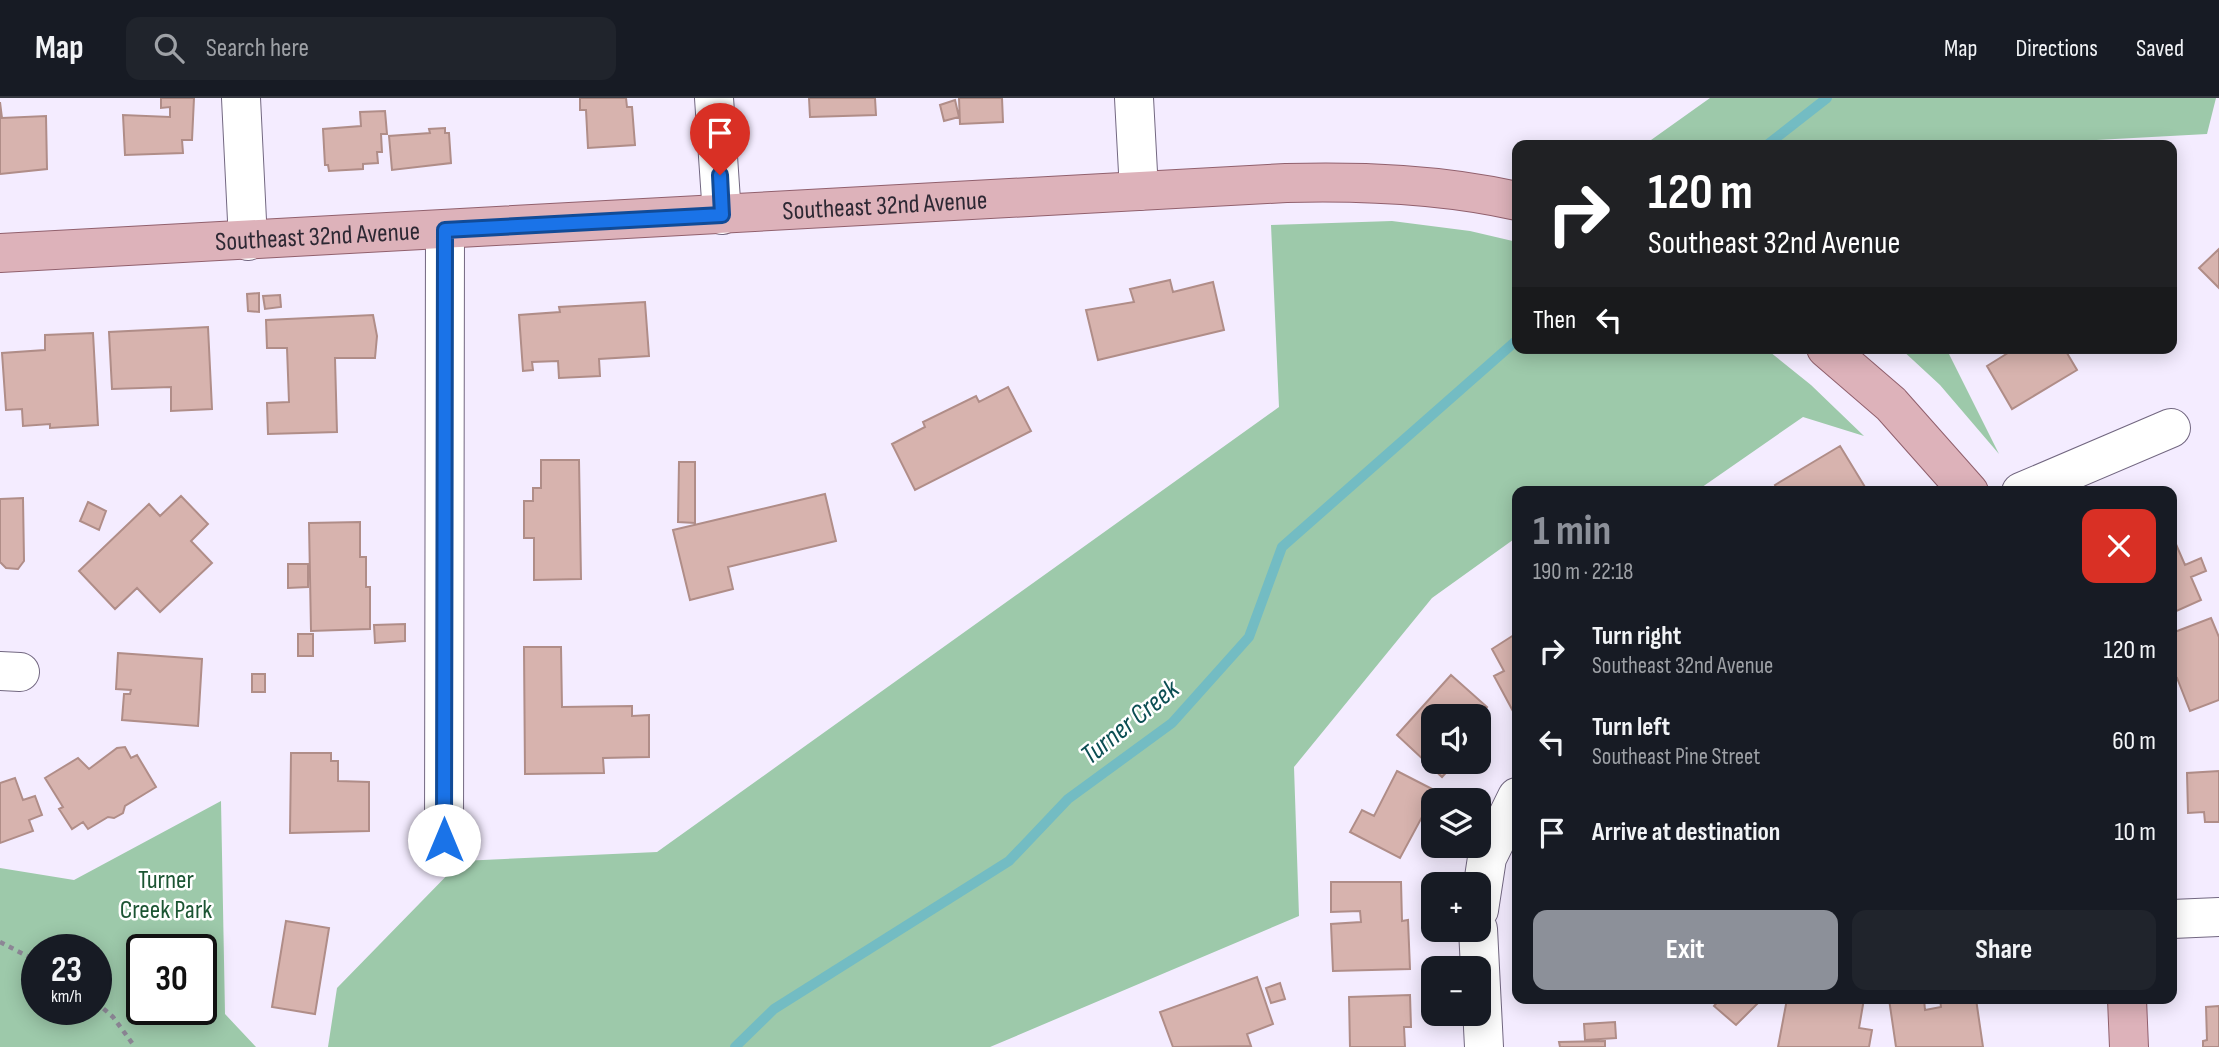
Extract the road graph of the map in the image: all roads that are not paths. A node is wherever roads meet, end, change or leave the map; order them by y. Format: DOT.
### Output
graph roads {
  1 [pos="242,98"];
  2 [pos="714,98"];
  3 [pos="1134,98"];
  4 [pos="1139,191"];
  5 [pos="1512,200"];
  6 [pos="722,215"];
  7 [pos="445,230"];
  8 [pos="248,241"];
  9 [pos="0,253"];
  10 [pos="1833,354"];
  11 [pos="2171,428"];
  12 [pos="1964,486"];
  13 [pos="2035,486"];
  14 [pos="1512,807"];
  15 [pos="444,840"];
  16 [pos="1485,872"];
  17 [pos="2219,917"];
  18 [pos="2177,919"];
  19 [pos="1479,942"];
  20 [pos="2127,1004"];
  21 [pos="1484,1047"];
  22 [pos="2129,1047"];
  1 -- 8 [label="street"];
  2 -- 6 [label="street"];
  3 -- 4 [label="street"];
  4 -- 5 [label="main road, Southeast 32nd Avenue"];
  4 -- 6 [label="main road, Southeast 32nd Avenue"];
  6 -- 7 [label="main road, Southeast 32nd Avenue"];
  7 -- 8 [label="main road, Southeast 32nd Avenue"];
  7 -- 15 [label="street"];
  8 -- 9 [label="main road, Southeast 32nd Avenue"];
  10 -- 12 [label="main road"];
  11 -- 13 [label="street"];
  14 -- 16 [label="street"];
  17 -- 18 [label="street"];
  19 -- 21 [label="street"];
  20 -- 22 [label="main road"];
}
